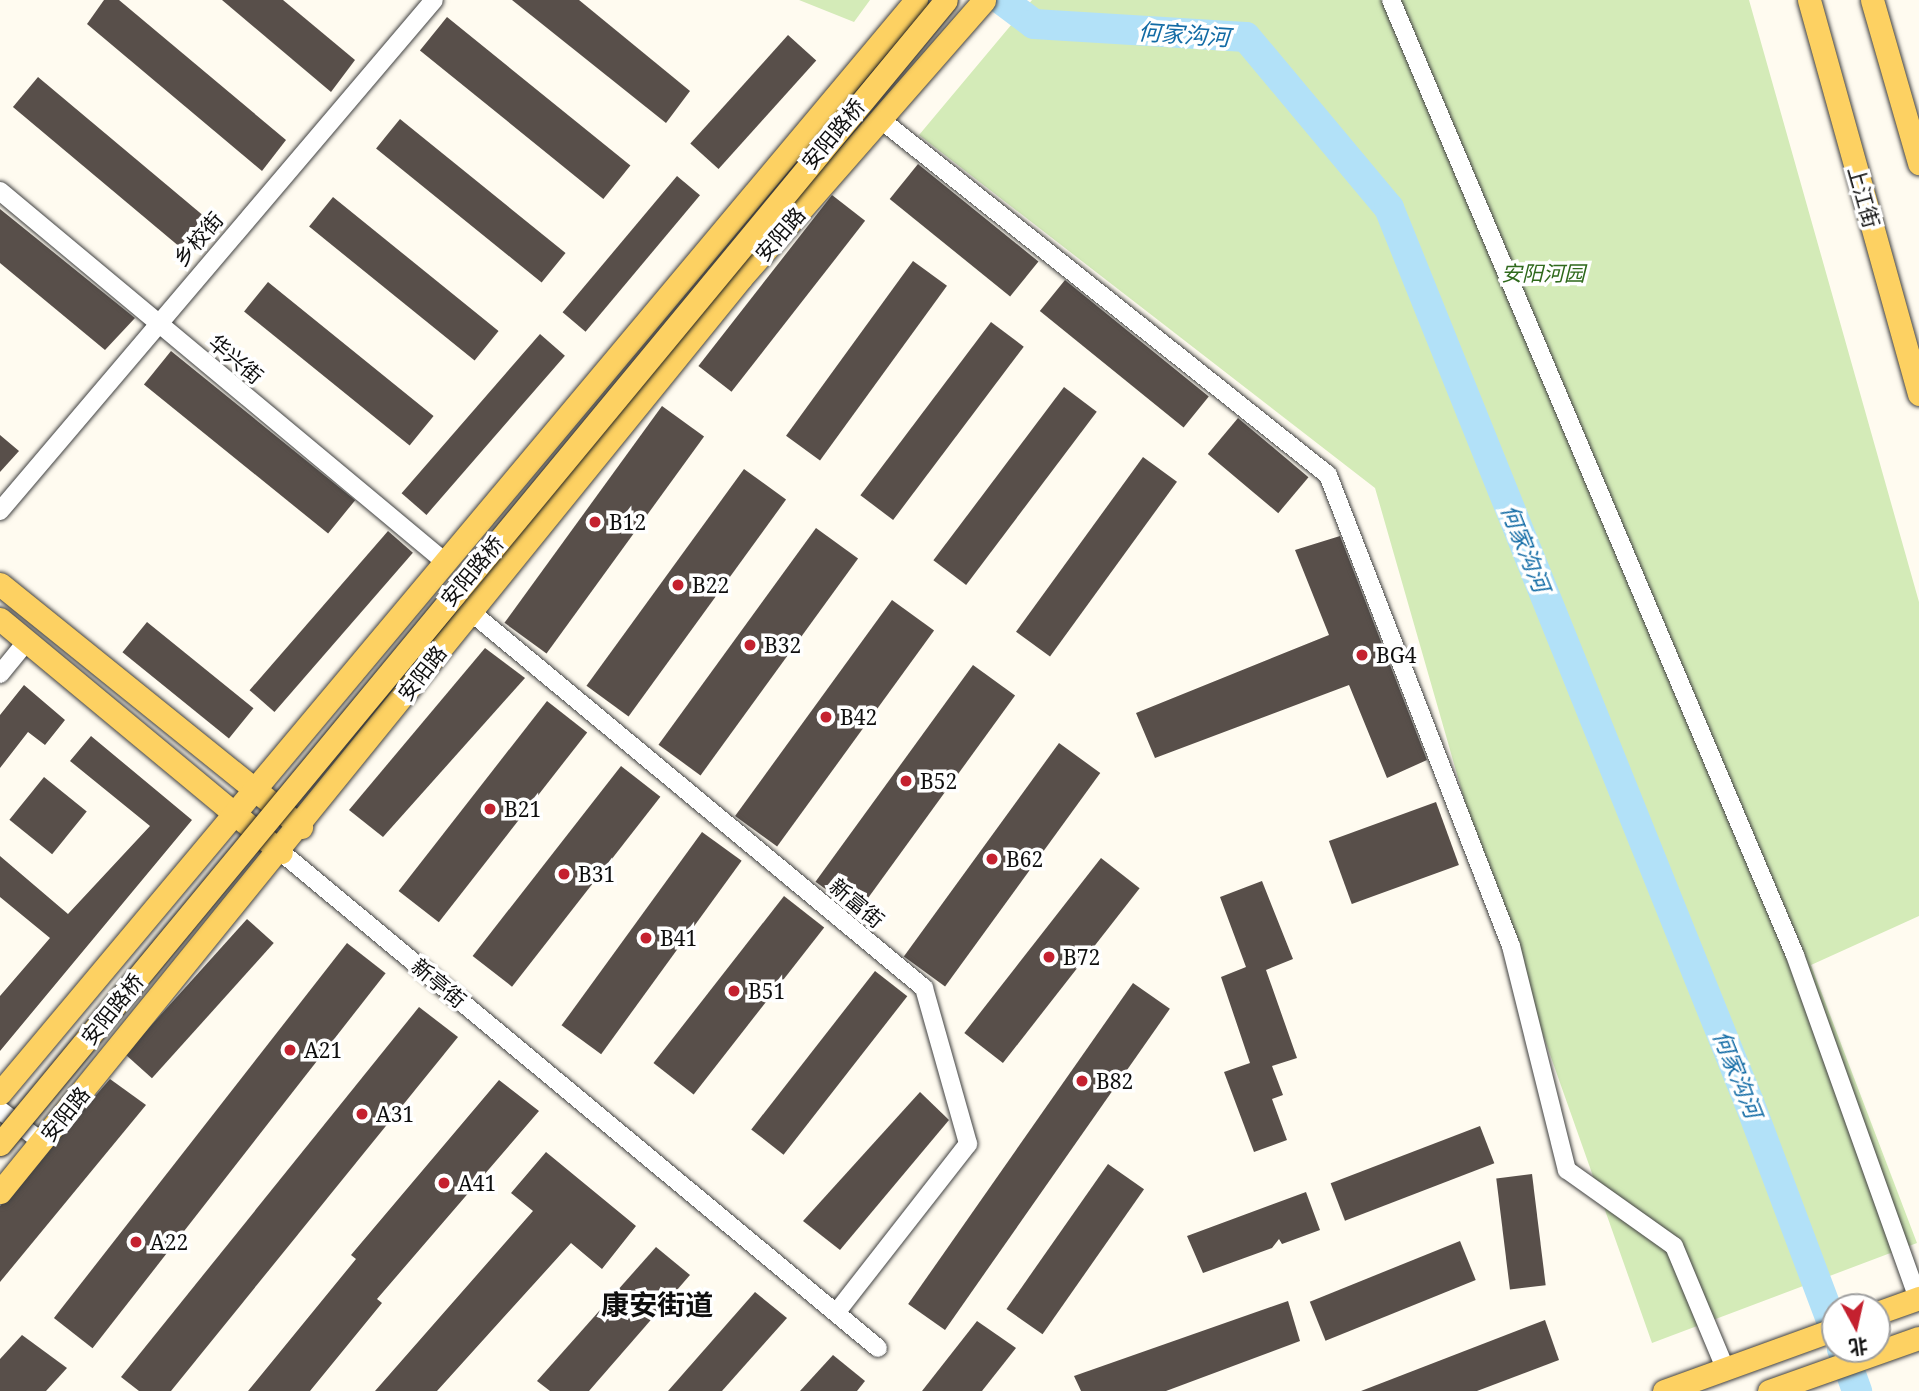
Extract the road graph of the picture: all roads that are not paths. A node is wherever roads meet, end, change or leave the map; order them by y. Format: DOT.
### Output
graph roads {
  1 [pos="434,0"];
  2 [pos="916,0"];
  3 [pos="946,0"];
  4 [pos="984,0"];
  5 [pos="1391,0"];
  6 [pos="1810,0"];
  7 [pos="1872,0"];
  8 [pos="880,119"];
  9 [pos="1919,163"];
  10 [pos="0,191"];
  11 [pos="157,322"];
  12 [pos="1919,394"];
  13 [pos="0,511"];
  14 [pos="444,561"];
  15 [pos="0,583"];
  16 [pos="471,612"];
  17 [pos="0,619"];
  18 [pos="27,641"];
  19 [pos="0,674"];
  20 [pos="256,788"];
  21 [pos="237,811"];
  22 [pos="301,827"];
  23 [pos="281,852"];
  24 [pos="0,1093"];
  25 [pos="0,1110"];
  26 [pos="41,1142"];
  27 [pos="0,1144"];
  28 [pos="0,1192"];
  29 [pos="1919,1298"];
  30 [pos="1891,1308"];
  31 [pos="836,1313"];
  32 [pos="1821,1334"];
  33 [pos="1910,1341"];
  34 [pos="878,1348"];
  35 [pos="1725,1368"];
  36 [pos="1664,1391"];
  37 [pos="1769,1391"];
  1 -- 11 [label="street, 乡校街"];
  2 -- 14 [label="main road"];
  3 -- 27 [label="main road, 安阳路桥, bridge"];
  4 -- 8 [label="main road, 安阳路"];
  5 -- 29 [label="street"];
  6 -- 12 [label="main road, 上江街"];
  7 -- 9 [label="main road"];
  8 -- 16 [label="main road, 安阳路"];
  8 -- 35 [label="street"];
  10 -- 11 [label="street, 华兴街"];
  11 -- 13 [label="street, 乡校街"];
  11 -- 14 [label="street, 华兴街"];
  14 -- 20 [label="main road"];
  15 -- 20 [label="main road"];
  16 -- 22 [label="main road, 安阳路"];
  16 -- 31 [label="street, 新富街"];
  17 -- 18 [label="main road, 新亭街"];
  18 -- 19 [label="street"];
  18 -- 21 [label="main road, 新亭街"];
  20 -- 21 [label="main road"];
  20 -- 22 [label="main road"];
  21 -- 23 [label="main road, 新亭街"];
  21 -- 24 [label="main road"];
  22 -- 23 [label="main road, 安阳路"];
  23 -- 26 [label="main road, 安阳路"];
  23 -- 31 [label="street, 新亭街"];
  25 -- 26 [label="street"];
  26 -- 28 [label="main road, 安阳路"];
  29 -- 30 [label="main road"];
  31 -- 34 [label="street, 新亭街"];
  32 -- 35 [label="main road"];
  33 -- 37 [label="main road"];
  35 -- 36 [label="main road"];
}
